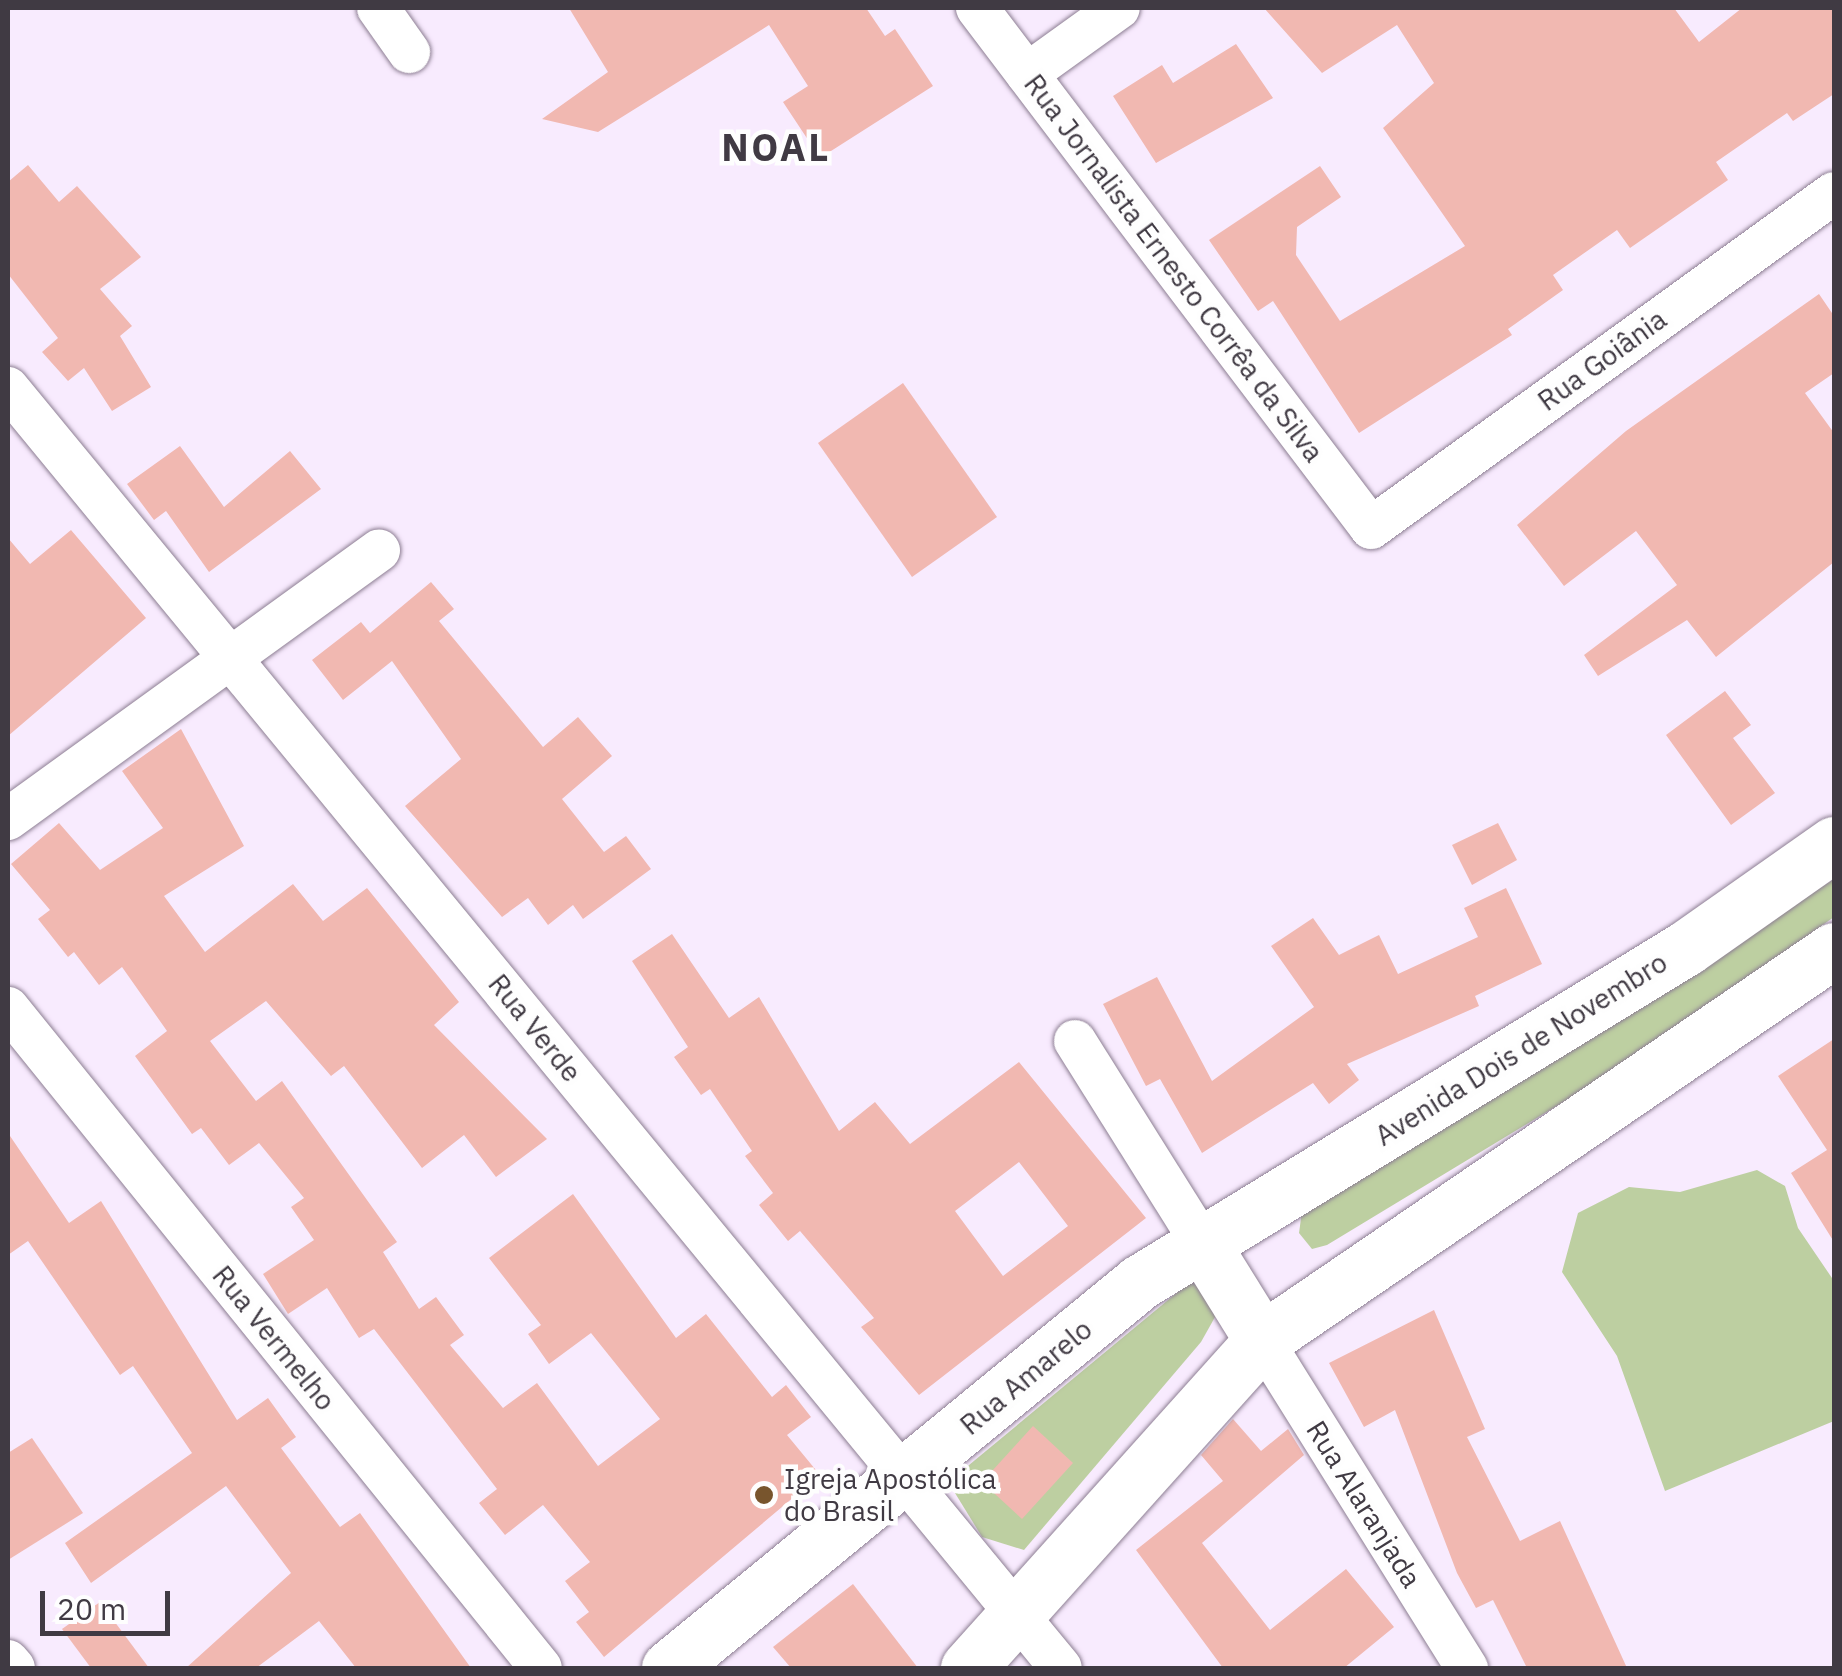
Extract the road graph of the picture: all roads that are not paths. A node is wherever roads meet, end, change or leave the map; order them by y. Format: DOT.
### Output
graph roads {
  1 [pos="378,8"];
  2 [pos="977,8"];
  3 [pos="1120,8"];
  4 [pos="410,52"];
  5 [pos="1027,74"];
  6 [pos="1834,193"];
  7 [pos="8,388"];
  8 [pos="1371,528"];
  9 [pos="379,550"];
  10 [pos="230,658"];
  11 [pos="8,819"];
  12 [pos="1834,844"];
  13 [pos="1834,950"];
  14 [pos="8,1008"];
  15 [pos="1075,1040"];
  16 [pos="1203,1246"];
  17 [pos="1262,1340"];
  18 [pos="905,1478"];
  19 [pos="1014,1611"];
  20 [pos="8,1661"];
  21 [pos="14,1668"];
  22 [pos="542,1668"];
  23 [pos="669,1668"];
  24 [pos="968,1668"];
  25 [pos="1062,1668"];
  26 [pos="1467,1668"];
  1 -- 4 [label="street"];
  2 -- 5 [label="street, Rua Jornalista Ernesto Corrêa da Silva"];
  3 -- 5 [label="street"];
  5 -- 8 [label="street, Rua Jornalista Ernesto Corrêa da Silva"];
  6 -- 8 [label="street, Rua Goiânia"];
  7 -- 10 [label="street, Rua Verde"];
  9 -- 10 [label="street"];
  10 -- 11 [label="street"];
  10 -- 18 [label="street, Rua Verde"];
  12 -- 16 [label="street, Avenida Dois de Novembro"];
  13 -- 17 [label="street"];
  14 -- 22 [label="street, Rua Vermelho"];
  15 -- 16 [label="street"];
  16 -- 17 [label="street"];
  16 -- 18 [label="street, Rua Amarelo"];
  17 -- 19 [label="street"];
  17 -- 26 [label="street, Rua Alaranjada"];
  18 -- 19 [label="street, Rua Verde"];
  18 -- 23 [label="street, Rua Amarelo"];
  19 -- 24 [label="street"];
  19 -- 25 [label="street, Rua Verde"];
  20 -- 21 [label="street"];
}
